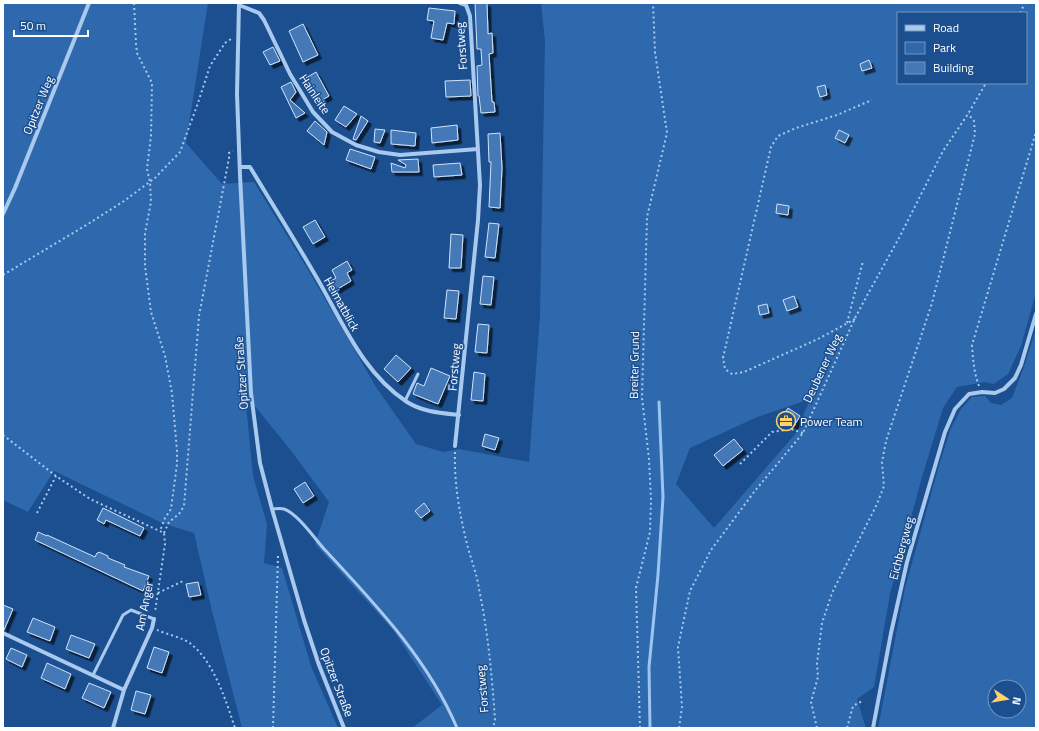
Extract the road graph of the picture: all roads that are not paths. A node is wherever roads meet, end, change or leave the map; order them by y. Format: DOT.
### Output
graph roads {
  1 [pos="89,3"];
  2 [pos="460,3"];
  3 [pos="239,4"];
  4 [pos="478,149"];
  5 [pos="240,167"];
  6 [pos="3,214"];
  7 [pos="1036,314"];
  8 [pos="418,374"];
  9 [pos="405,401"];
  10 [pos="459,415"];
  11 [pos="455,446"];
  12 [pos="272,509"];
  13 [pos="154,619"];
  14 [pos="3,633"];
  15 [pos="93,675"];
  16 [pos="124,690"];
  17 [pos="113,728"];
  18 [pos="344,728"];
  19 [pos="457,728"];
  20 [pos="873,728"];
  1 -- 6 [label="street, Opitzer Weg"];
  2 -- 4 [label="street, Forstweg"];
  3 -- 4 [label="street, Hainleite"];
  3 -- 5 [label="street, Opitzer Straße"];
  4 -- 10 [label="street, Forstweg"];
  5 -- 9 [label="street, Heimatblick"];
  5 -- 12 [label="street, Opitzer Straße"];
  7 -- 20 [label="street, Eichbergweg"];
  8 -- 9 [label="lane"];
  9 -- 10 [label="street, Heimatblick"];
  10 -- 11 [label="street, Forstweg"];
  12 -- 18 [label="street, Opitzer Straße"];
  12 -- 19 [label="lane"];
  13 -- 15 [label="lane"];
  13 -- 16 [label="street, Am Anger"];
  14 -- 15 [label="street"];
  15 -- 16 [label="street"];
  16 -- 17 [label="street, Am Anger"];
}
